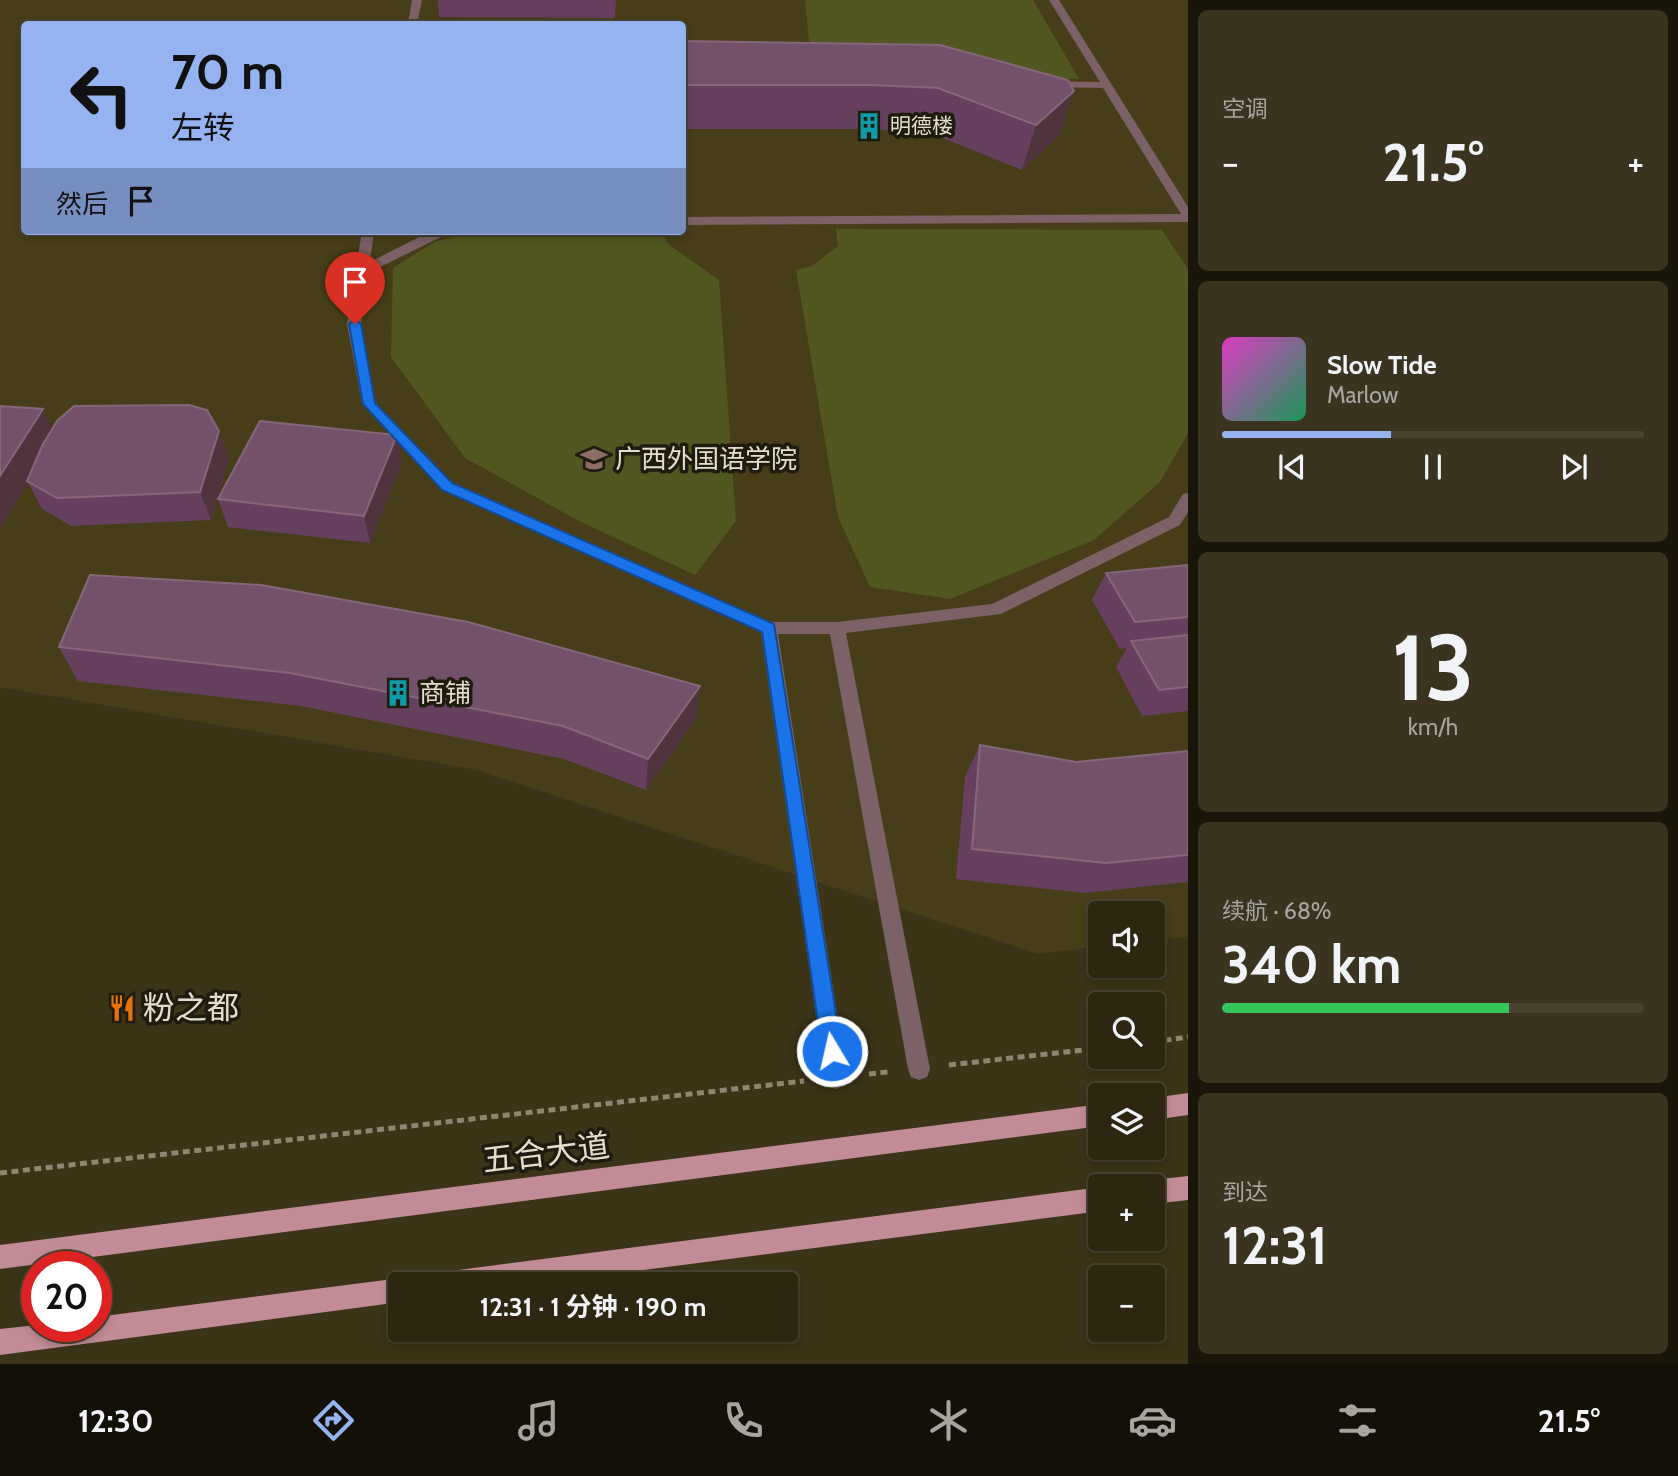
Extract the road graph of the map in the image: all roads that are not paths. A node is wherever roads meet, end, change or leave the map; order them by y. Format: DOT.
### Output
graph roads {
  1 [pos="417,0"];
  2 [pos="1054,0"];
  3 [pos="414,21"];
  4 [pos="1038,84"];
  5 [pos="1107,85"];
  6 [pos="1188,217"];
  7 [pos="686,221"];
  8 [pos="367,235"];
  9 [pos="432,235"];
  10 [pos="362,271"];
  11 [pos="1188,498"];
  12 [pos="769,628"];
  13 [pos="837,628"];
  14 [pos="919,1069"];
  15 [pos="836,1078"];
  16 [pos="1188,1104"];
  17 [pos="1165,1107"];
  18 [pos="1088,1117"];
  19 [pos="1188,1188"];
  20 [pos="1165,1191"];
  21 [pos="1088,1201"];
  22 [pos="0,1256"];
  23 [pos="536,1272"];
  24 [pos="388,1292"];
  25 [pos="0,1342"];
  1 -- 3 [label="lane"];
  2 -- 5 [label="lane"];
  4 -- 5 [label="lane"];
  5 -- 6 [label="lane"];
  6 -- 7 [label="lane"];
  8 -- 10 [label="lane"];
  9 -- 10 [label="lane"];
  10 -- 12 [label="lane"];
  11 -- 13 [label="lane"];
  12 -- 13 [label="lane"];
  12 -- 15 [label="lane"];
  13 -- 14 [label="lane"];
  16 -- 17 [label="main road"];
  18 -- 22 [label="main road, 五合大道"];
  19 -- 20 [label="main road"];
  21 -- 23 [label="main road"];
  24 -- 25 [label="main road"];
}
